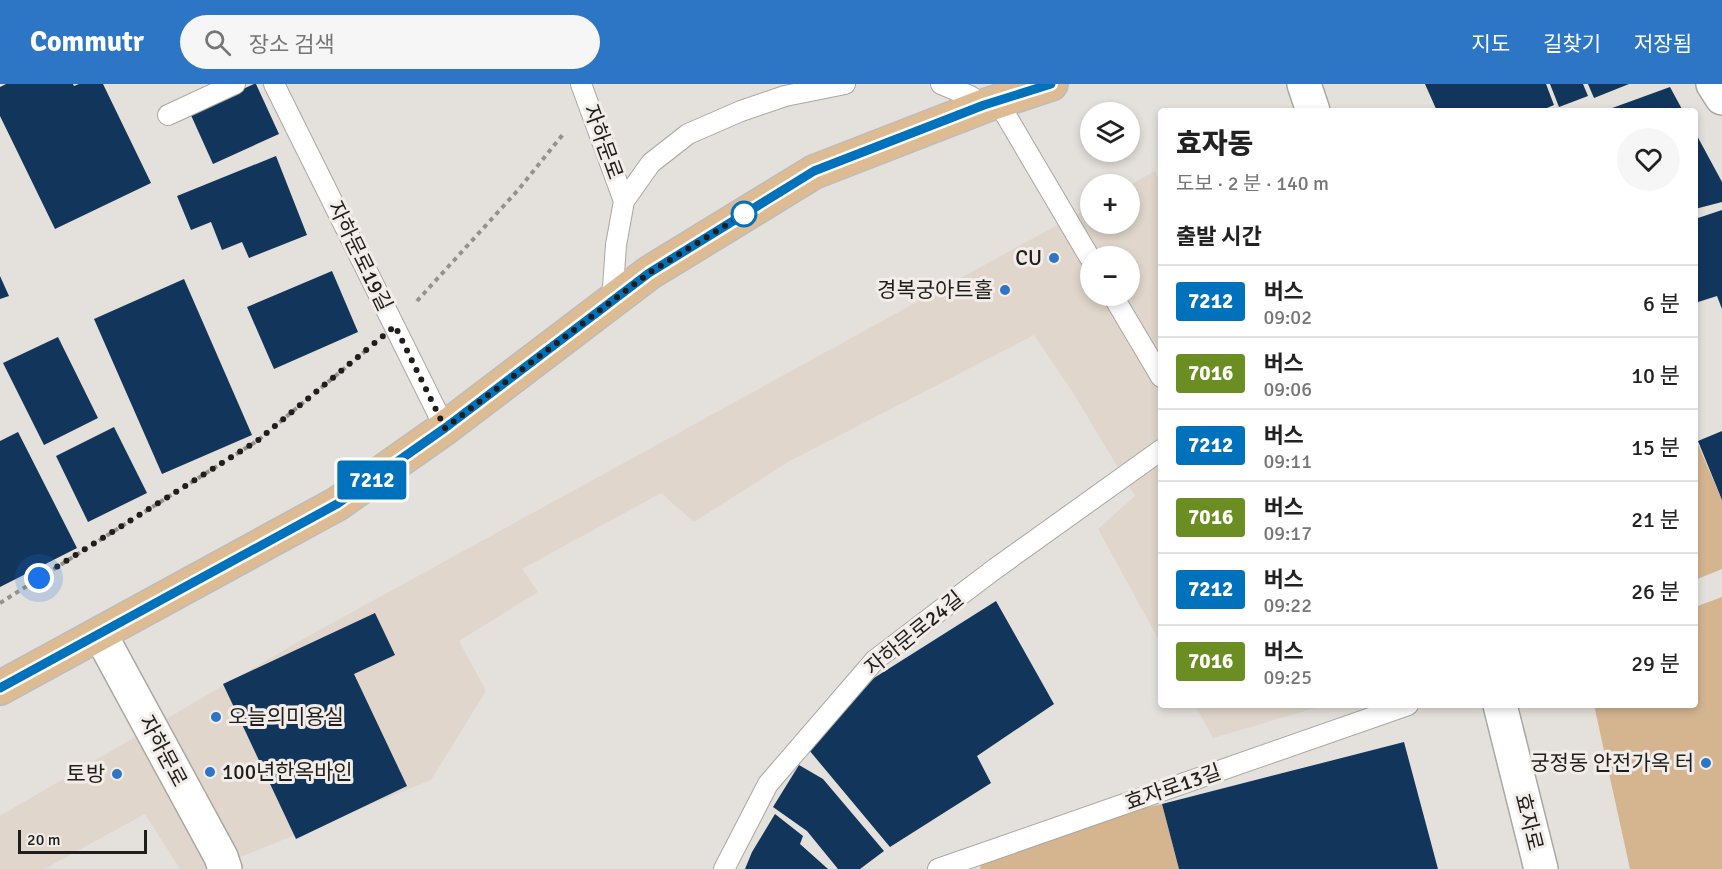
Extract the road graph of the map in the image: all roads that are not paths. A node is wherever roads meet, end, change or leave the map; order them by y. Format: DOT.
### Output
graph roads {
  1 [pos="236,84"];
  2 [pos="274,84"];
  3 [pos="581,84"];
  4 [pos="845,84"];
  5 [pos="941,84"];
  6 [pos="1051,84"];
  7 [pos="1304,84"];
  8 [pos="1713,84"];
  9 [pos="784,90"];
  10 [pos="1722,98"];
  11 [pos="991,104"];
  12 [pos="1312,108"];
  13 [pos="168,116"];
  14 [pos="624,201"];
  15 [pos="1082,246"];
  16 [pos="612,301"];
  17 [pos="1119,306"];
  18 [pos="1158,372"];
  19 [pos="445,428"];
  20 [pos="1158,452"];
  21 [pos="100,634"];
  22 [pos="0,688"];
  23 [pos="1399,708"];
  24 [pos="1501,708"];
  25 [pos="225,869"];
  26 [pos="724,869"];
  27 [pos="938,869"];
  28 [pos="1541,869"];
  1 -- 13 [label="lane"];
  2 -- 19 [label="lane, 자하문로19길"];
  3 -- 14 [label="lane, 자하문로"];
  4 -- 9 [label="lane"];
  5 -- 11 [label="lane"];
  6 -- 11 [label="main road"];
  7 -- 12 [label="street"];
  8 -- 10 [label="street"];
  9 -- 14 [label="lane"];
  11 -- 15 [label="lane"];
  11 -- 16 [label="main road"];
  14 -- 16 [label="lane"];
  16 -- 19 [label="main road"];
  17 -- 18 [label="lane"];
  19 -- 21 [label="main road"];
  20 -- 26 [label="lane, 자하문로24길"];
  21 -- 22 [label="main road"];
  21 -- 25 [label="street, 자하문로"];
  23 -- 27 [label="lane, 효자로13길"];
  24 -- 28 [label="street, 효자로"];
}
